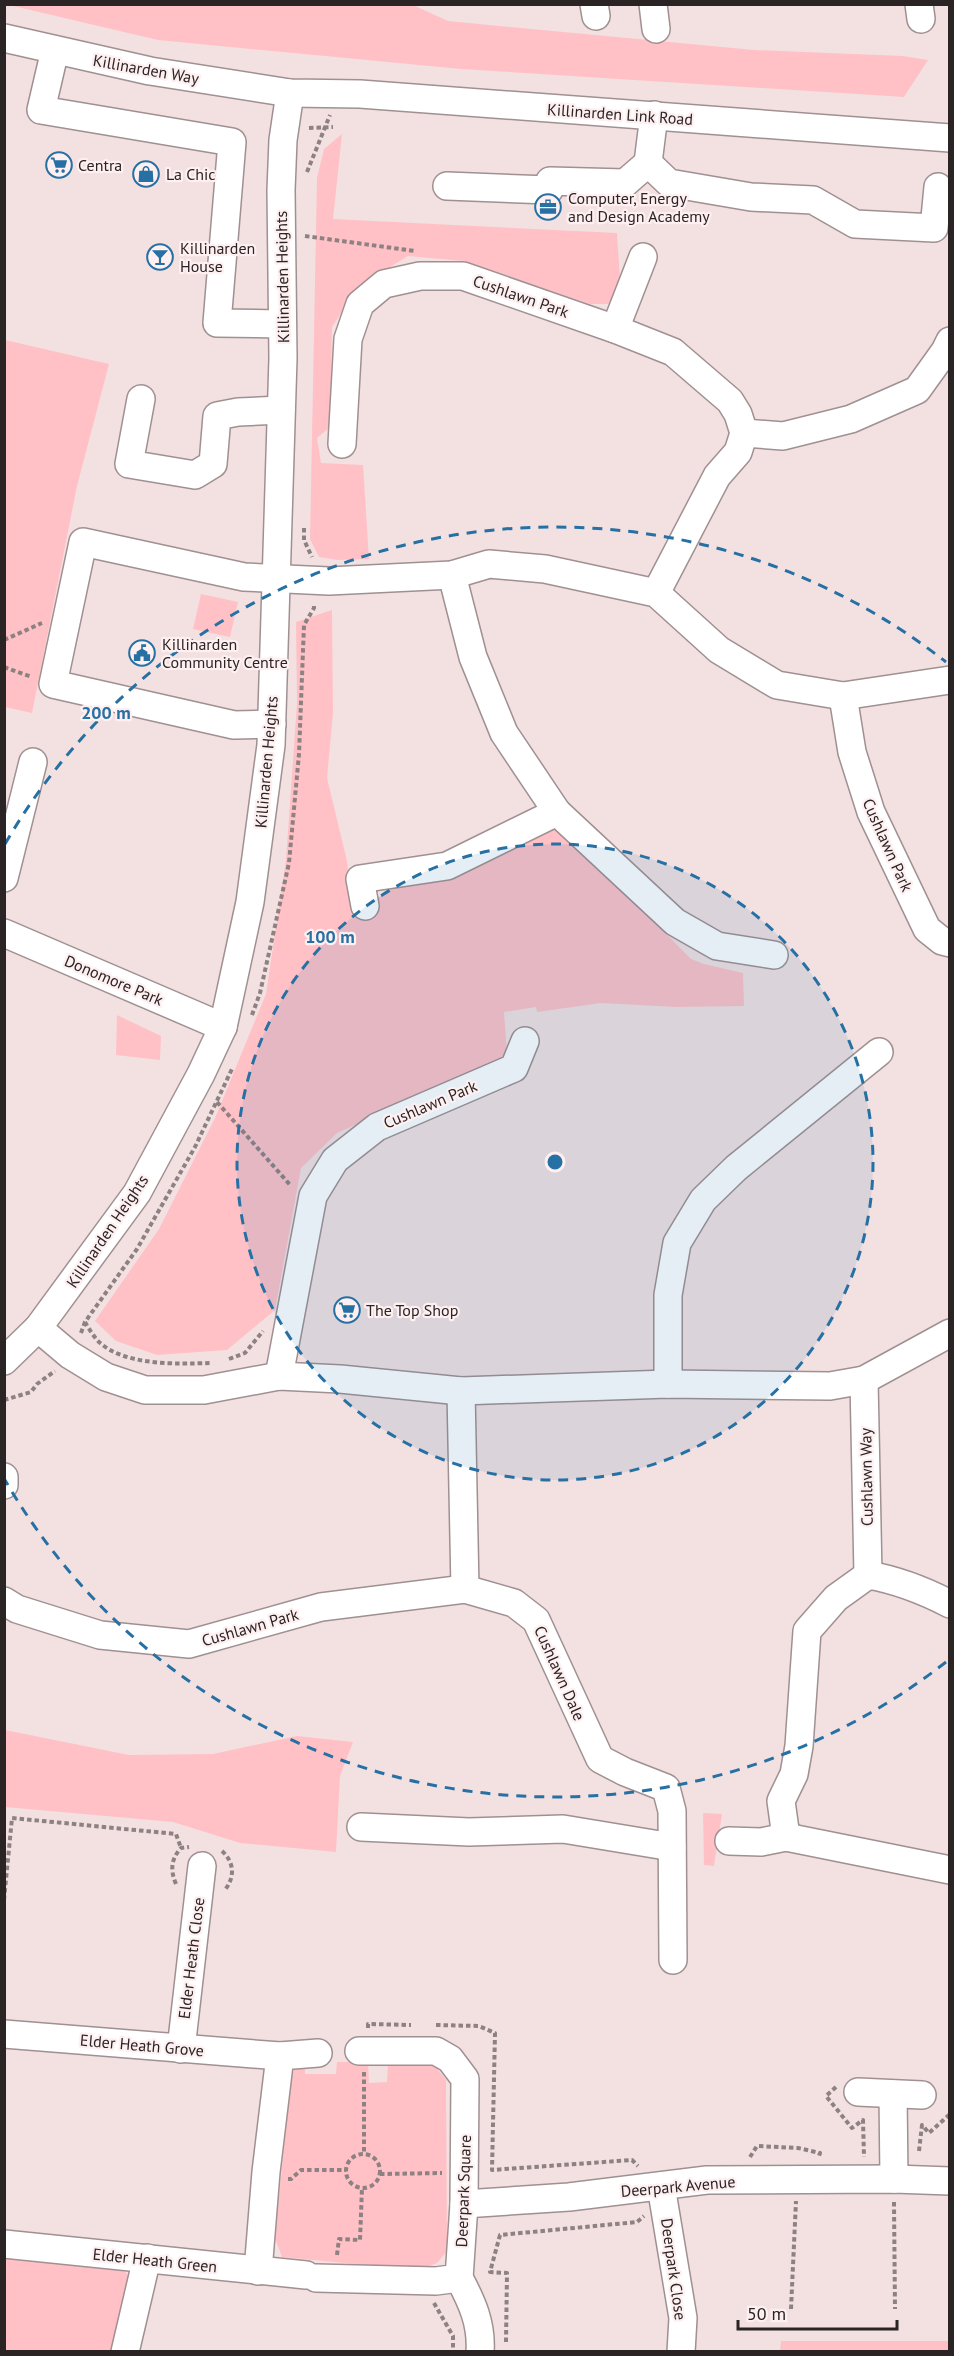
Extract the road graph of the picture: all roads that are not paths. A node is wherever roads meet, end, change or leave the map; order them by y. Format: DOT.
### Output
graph roads {
  1 [pos="4,38"];
  2 [pos="55,50"];
  3 [pos="290,93"];
  4 [pos="654,115"];
  5 [pos="950,138"];
  6 [pos="648,163"];
  7 [pos="447,186"];
  8 [pos="938,187"];
  9 [pos="643,257"];
  10 [pos="282,324"];
  11 [pos="615,328"];
  12 [pos="950,341"];
  13 [pos="141,399"];
  14 [pos="281,410"];
  15 [pos="744,433"];
  16 [pos="342,444"];
  17 [pos="452,575"];
  18 [pos="277,578"];
  19 [pos="656,593"];
  20 [pos="950,680"];
  21 [pos="843,696"];
  22 [pos="272,724"];
  23 [pos="33,762"];
  24 [pos="557,812"];
  25 [pos="4,878"];
  26 [pos="365,906"];
  27 [pos="4,933"];
  28 [pos="950,943"];
  29 [pos="774,955"];
  30 [pos="223,1027"];
  31 [pos="525,1041"];
  32 [pos="879,1052"];
  33 [pos="38,1328"];
  34 [pos="950,1333"];
  35 [pos="4,1361"];
  36 [pos="279,1376"];
  37 [pos="864,1380"];
  38 [pos="668,1384"];
  39 [pos="461,1391"];
  40 [pos="4,1477"];
  41 [pos="4,1485"];
  42 [pos="868,1575"];
  43 [pos="465,1589"];
  44 [pos="4,1601"];
  45 [pos="950,1604"];
  46 [pos="361,1827"];
  47 [pos="786,1837"];
  48 [pos="729,1841"];
  49 [pos="672,1847"];
  50 [pos="205,1853"];
  51 [pos="950,1870"];
  52 [pos="673,1960"];
  53 [pos="4,2034"];
  54 [pos="181,2049"];
  55 [pos="362,2050"];
  56 [pos="318,2053"];
  57 [pos="280,2056"];
  58 [pos="850,2087"];
  59 [pos="893,2094"];
  60 [pos="922,2096"];
  61 [pos="950,2181"];
  62 [pos="894,2188"];
  63 [pos="656,2198"];
  64 [pos="464,2204"];
  65 [pos="4,2244"];
  66 [pos="147,2258"];
  67 [pos="258,2271"];
  68 [pos="459,2278"];
  69 [pos="125,2352"];
  70 [pos="480,2352"];
  71 [pos="681,2352"];
  1 -- 2 [label="street, Killinarden Way"];
  2 -- 3 [label="street, Killinarden Way"];
  2 -- 10 [label="street"];
  3 -- 4 [label="street, Killinarden Link Road"];
  3 -- 10 [label="street, Killinarden Heights"];
  4 -- 5 [label="street, Killinarden Link Road"];
  4 -- 6 [label="street"];
  6 -- 7 [label="street"];
  6 -- 8 [label="street"];
  9 -- 11 [label="street"];
  10 -- 14 [label="street, Killinarden Heights"];
  11 -- 15 [label="street, Cushlawn Park"];
  11 -- 16 [label="street, Cushlawn Park"];
  12 -- 15 [label="street"];
  13 -- 14 [label="street"];
  14 -- 18 [label="street, Killinarden Heights"];
  15 -- 19 [label="street"];
  17 -- 18 [label="street"];
  17 -- 19 [label="street"];
  17 -- 24 [label="street"];
  18 -- 22 [label="street, Killinarden Heights"];
  18 -- 22 [label="street"];
  19 -- 21 [label="street"];
  20 -- 21 [label="street"];
  21 -- 28 [label="street, Cushlawn Park"];
  22 -- 30 [label="street, Killinarden Heights"];
  23 -- 25 [label="street"];
  24 -- 26 [label="street"];
  24 -- 29 [label="street"];
  27 -- 30 [label="street, Donomore Park"];
  30 -- 33 [label="street, Killinarden Heights"];
  31 -- 36 [label="street, Cushlawn Park"];
  32 -- 38 [label="street"];
  33 -- 35 [label="street, Killinarden Heights"];
  33 -- 36 [label="street"];
  34 -- 37 [label="street"];
  36 -- 39 [label="street"];
  37 -- 38 [label="street"];
  37 -- 42 [label="street, Cushlawn Way"];
  38 -- 39 [label="street"];
  39 -- 43 [label="street"];
  40 -- 41 [label="street"];
  42 -- 45 [label="street"];
  42 -- 47 [label="street"];
  43 -- 44 [label="street, Cushlawn Park"];
  43 -- 49 [label="street, Cushlawn Dale"];
  46 -- 49 [label="street"];
  47 -- 48 [label="street"];
  47 -- 51 [label="street"];
  49 -- 52 [label="street, Cushlawn Dale"];
  50 -- 54 [label="street, Elder Heath Close"];
  53 -- 54 [label="street, Elder Heath Grove"];
  54 -- 57 [label="street, Elder Heath Grove"];
  55 -- 64 [label="street, Deerpark Square"];
  56 -- 57 [label="street, Elder Heath Grove"];
  57 -- 67 [label="street"];
  58 -- 59 [label="street"];
  59 -- 60 [label="street"];
  59 -- 62 [label="street"];
  61 -- 62 [label="street, Deerpark Avenue"];
  62 -- 63 [label="street, Deerpark Avenue"];
  63 -- 64 [label="street, Deerpark Avenue"];
  63 -- 71 [label="street, Deerpark Close"];
  64 -- 68 [label="street, Deerpark Square"];
  65 -- 66 [label="street, Elder Heath Green"];
  66 -- 67 [label="street, Elder Heath Green"];
  66 -- 69 [label="street"];
  67 -- 68 [label="street, Elder Heath Green"];
  68 -- 70 [label="street"];
}
